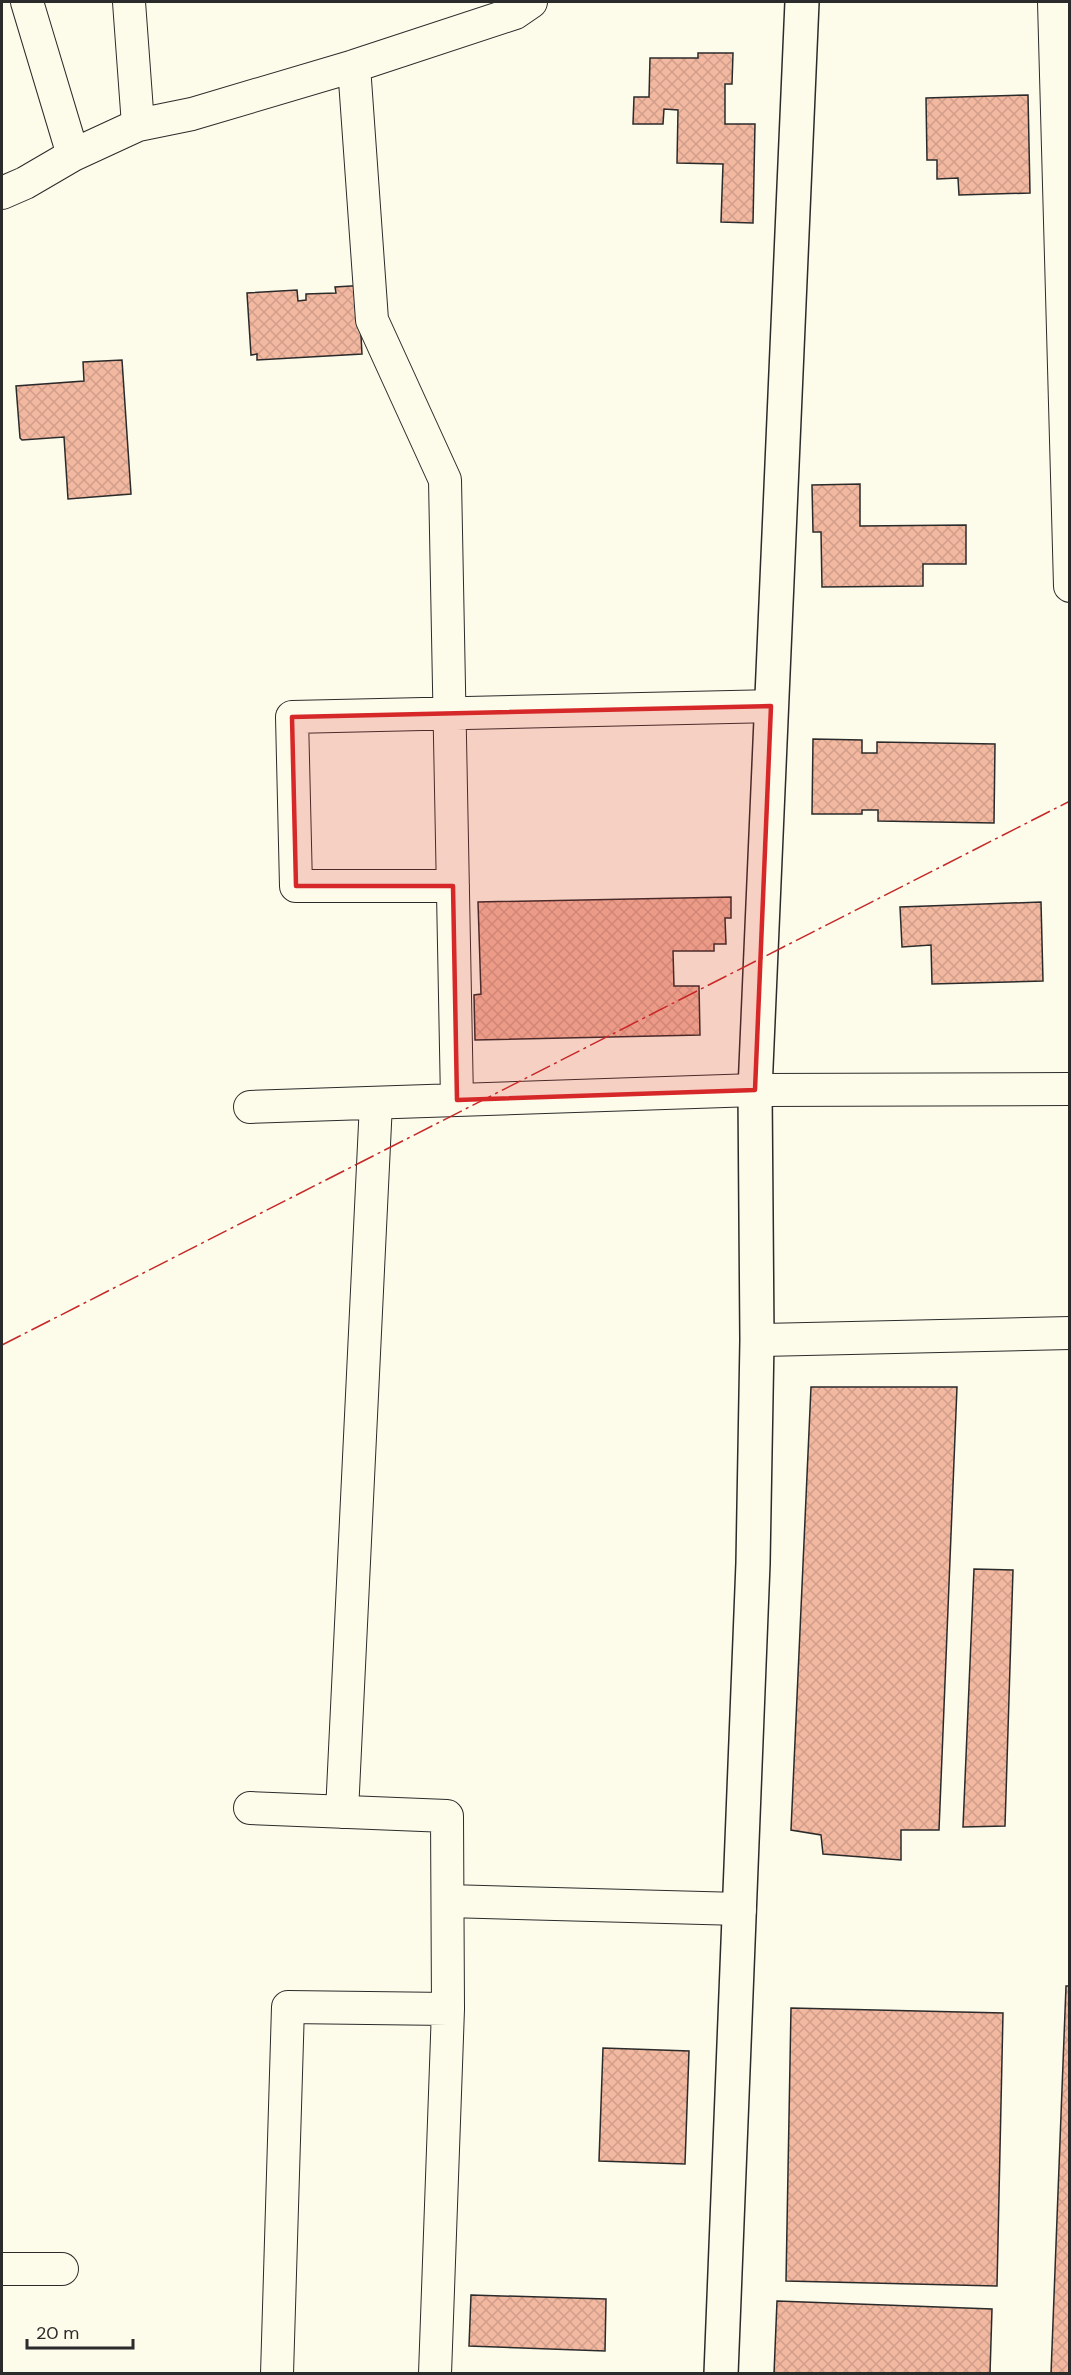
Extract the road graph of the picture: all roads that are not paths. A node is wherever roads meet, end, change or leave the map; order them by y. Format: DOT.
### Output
graph roads {
  1 [pos="27,2"];
  2 [pos="129,2"];
  3 [pos="531,2"];
  4 [pos="802,2"];
  5 [pos="1054,2"];
  6 [pos="354,66"];
  7 [pos="1063,99"];
  8 [pos="138,125"];
  9 [pos="73,155"];
  10 [pos="2,193"];
  11 [pos="1065,285"];
  12 [pos="1068,469"];
  13 [pos="1070,586"];
  14 [pos="771,706"];
  15 [pos="449,714"];
  16 [pos="453,886"];
  17 [pos="1070,1089"];
  18 [pos="755,1090"];
  19 [pos="457,1100"];
  20 [pos="376,1102"];
  21 [pos="250,1107"];
  22 [pos="1070,1333"];
  23 [pos="757,1340"];
  24 [pos="250,1808"];
  25 [pos="342,1812"];
  26 [pos="447,1901"];
  27 [pos="740,1909"];
  28 [pos="447,2009"];
  29 [pos="2,2269"];
  30 [pos="62,2269"];
  31 [pos="278,2373"];
  32 [pos="435,2373"];
  33 [pos="721,2373"];
  1 -- 9 [label="street"];
  2 -- 8 [label="street"];
  3 -- 6 [label="street"];
  4 -- 14 [label="street"];
  5 -- 7 [label="street"];
  6 -- 8 [label="street"];
  6 -- 15 [label="street"];
  7 -- 11 [label="street"];
  8 -- 9 [label="street"];
  9 -- 10 [label="street"];
  11 -- 12 [label="street"];
  12 -- 13 [label="street"];
  14 -- 15 [label="street"];
  14 -- 18 [label="street"];
  15 -- 16 [label="street"];
  15 -- 16 [label="street"];
  16 -- 19 [label="street"];
  17 -- 18 [label="street"];
  18 -- 19 [label="street"];
  18 -- 23 [label="street"];
  19 -- 20 [label="street"];
  20 -- 21 [label="street"];
  20 -- 25 [label="street"];
  22 -- 23 [label="street"];
  23 -- 27 [label="street"];
  24 -- 25 [label="street"];
  25 -- 26 [label="street"];
  26 -- 27 [label="street"];
  26 -- 28 [label="street"];
  27 -- 33 [label="street"];
  28 -- 31 [label="street"];
  28 -- 32 [label="street"];
  29 -- 30 [label="street"];
}
